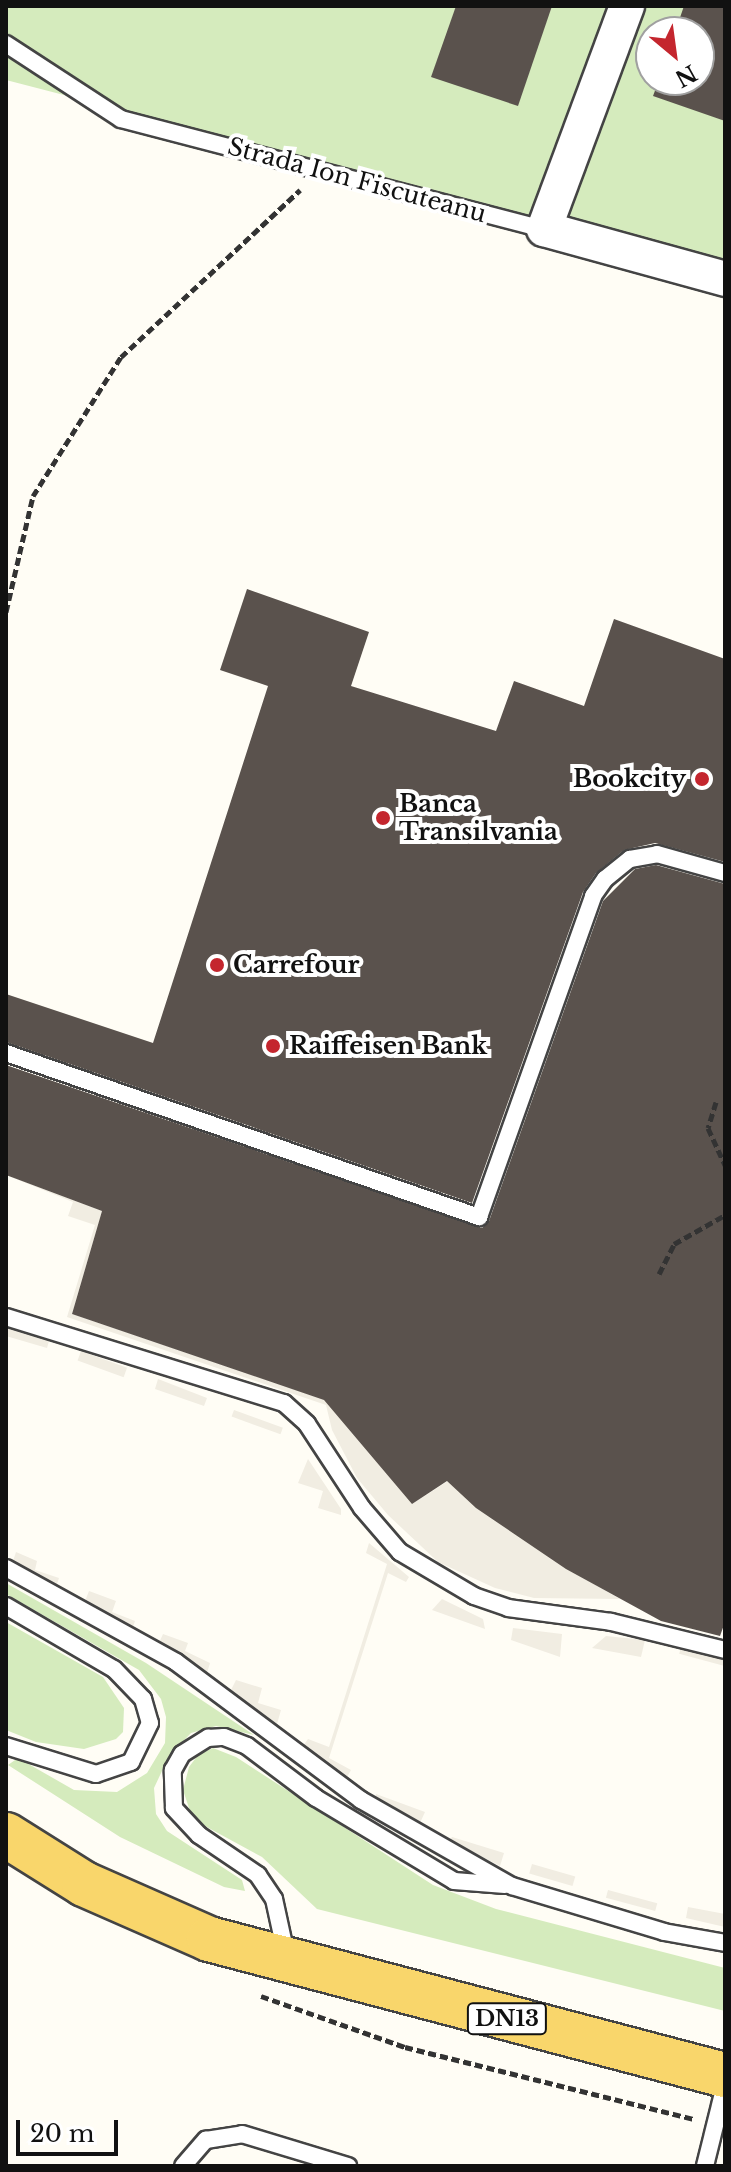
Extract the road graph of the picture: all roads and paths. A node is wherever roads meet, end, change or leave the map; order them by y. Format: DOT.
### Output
graph roads {
  1 [pos="627,6"];
  2 [pos="6,44"];
  3 [pos="303,187"];
  4 [pos="544,229"];
  5 [pos="725,279"];
  6 [pos="6,612"];
  7 [pos="725,873"];
  8 [pos="6,1053"];
  9 [pos="716,1102"];
  10 [pos="725,1165"];
  11 [pos="725,1215"];
  12 [pos="659,1274"];
  13 [pos="6,1317"];
  14 [pos="6,1568"];
  15 [pos="6,1606"];
  16 [pos="725,1650"];
  17 [pos="6,1746"];
  18 [pos="6,1835"];
  19 [pos="512,1886"];
  20 [pos="725,1943"];
  21 [pos="288,1963"];
  22 [pos="725,2075"];
  23 [pos="725,2085"];
  24 [pos="183,2166"];
  25 [pos="348,2166"];
  26 [pos="705,2166"];
  1 -- 4 [label="street"];
  2 -- 4 [label="lane, Strada Ion Fiscuteanu"];
  3 -- 6 [label="path"];
  4 -- 5 [label="street, Strada Ion Fiscuteanu"];
  7 -- 8 [label="lane"];
  9 -- 10 [label="path"];
  11 -- 12 [label="path"];
  13 -- 16 [label="lane"];
  14 -- 19 [label="lane"];
  15 -- 17 [label="lane"];
  18 -- 21 [label="main road, DN13"];
  19 -- 20 [label="lane"];
  19 -- 21 [label="lane"];
  21 -- 22 [label="main road, DN13"];
  23 -- 26 [label="lane"];
  24 -- 25 [label="lane"];
}
